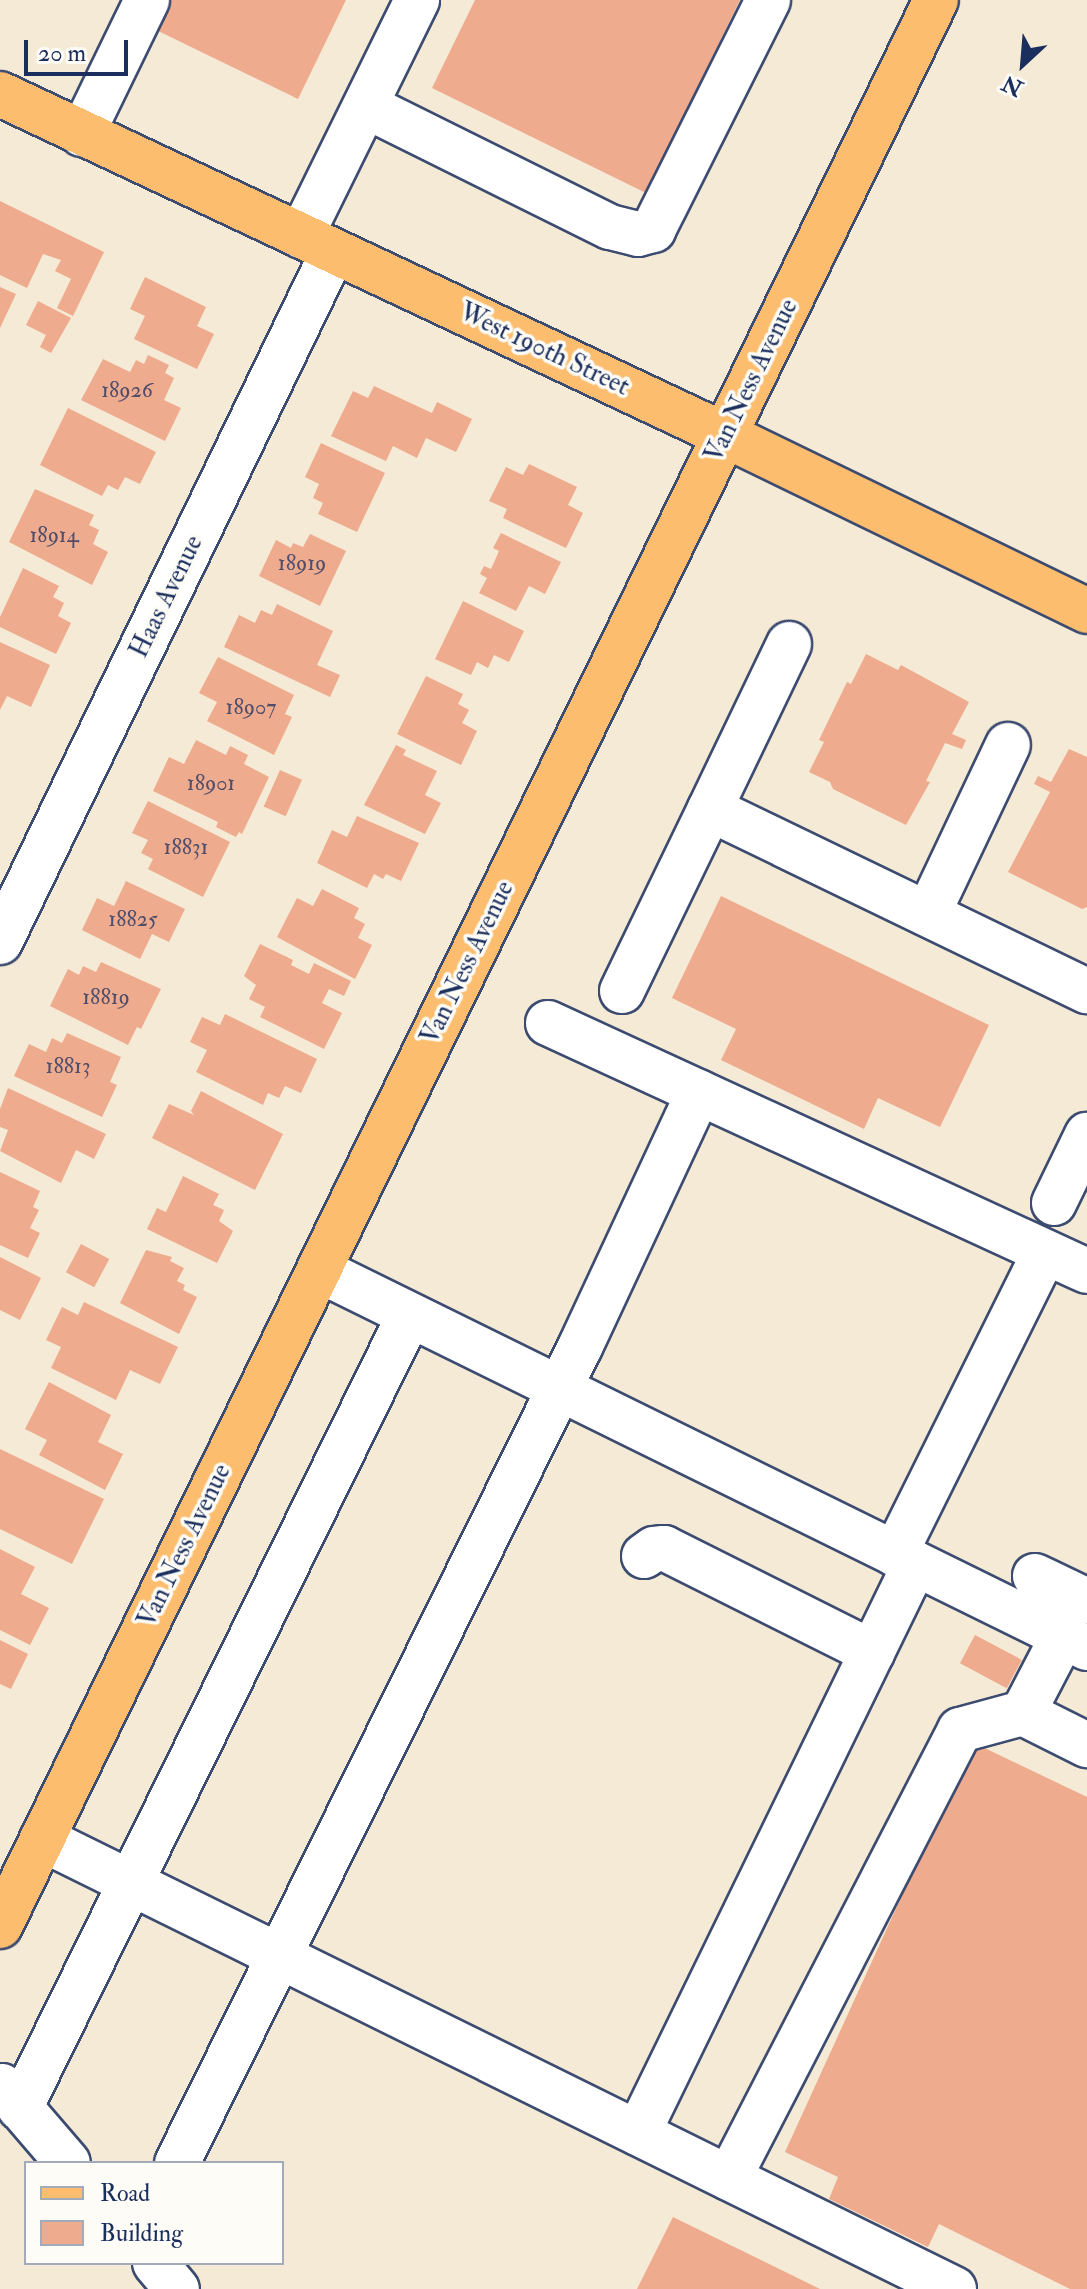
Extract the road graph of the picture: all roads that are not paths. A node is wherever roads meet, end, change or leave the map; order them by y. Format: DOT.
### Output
graph roads {
  1 [pos="147,0"];
  2 [pos="417,0"];
  3 [pos="768,0"];
  4 [pos="936,0"];
  5 [pos="0,94"];
  6 [pos="366,106"];
  7 [pos="82,134"];
  8 [pos="317,244"];
  9 [pos="725,435"];
  10 [pos="1087,611"];
  11 [pos="789,644"];
  12 [pos="1008,745"];
  13 [pos="710,809"];
  14 [pos="928,914"];
  15 [pos="0,942"];
  16 [pos="622,991"];
  17 [pos="1087,991"];
  18 [pos="548,1023"];
  19 [pos="699,1092"];
  20 [pos="1087,1135"];
  21 [pos="1054,1203"];
  22 [pos="1045,1252"];
  23 [pos="319,1270"];
  24 [pos="1087,1271"];
  25 [pos="409,1316"];
  26 [pos="558,1391"];
  27 [pos="644,1556"];
  28 [pos="905,1559"];
  29 [pos="1035,1576"];
  30 [pos="1079,1628"];
  31 [pos="872,1652"];
  32 [pos="1023,1713"];
  33 [pos="1087,1745"];
  34 [pos="42,1839"];
  35 [pos="126,1897"];
  36 [pos="0,1926"];
  37 [pos="280,1956"];
  38 [pos="10,2096"];
  39 [pos="638,2133"];
  40 [pos="66,2161"];
  41 [pos="178,2161"];
  42 [pos="729,2178"];
  43 [pos="157,2265"];
  44 [pos="177,2289"];
  45 [pos="954,2289"];
  1 -- 7 [label="street"];
  2 -- 6 [label="street, Haas Avenue"];
  3 -- 6 [label="street"];
  4 -- 9 [label="main road, Van Ness Avenue"];
  5 -- 7 [label="main road, West 190th Street"];
  6 -- 8 [label="street, Haas Avenue"];
  7 -- 8 [label="main road, West 190th Street"];
  8 -- 9 [label="main road, West 190th Street"];
  8 -- 15 [label="street, Haas Avenue"];
  9 -- 10 [label="main road, West 190th Street"];
  9 -- 23 [label="main road, Van Ness Avenue"];
  11 -- 13 [label="street"];
  12 -- 14 [label="street"];
  13 -- 14 [label="street"];
  13 -- 16 [label="street"];
  14 -- 17 [label="street"];
  18 -- 19 [label="street"];
  19 -- 22 [label="street"];
  19 -- 26 [label="street"];
  20 -- 21 [label="street"];
  22 -- 24 [label="street"];
  22 -- 28 [label="street"];
  23 -- 25 [label="street"];
  23 -- 34 [label="main road, Van Ness Avenue"];
  25 -- 26 [label="street"];
  25 -- 35 [label="street"];
  26 -- 28 [label="street"];
  26 -- 37 [label="street"];
  27 -- 31 [label="street"];
  28 -- 30 [label="street"];
  28 -- 31 [label="street"];
  29 -- 30 [label="street"];
  30 -- 32 [label="street"];
  31 -- 39 [label="street"];
  32 -- 33 [label="street"];
  32 -- 42 [label="street"];
  34 -- 35 [label="street"];
  34 -- 36 [label="main road, Van Ness Avenue"];
  35 -- 37 [label="street"];
  35 -- 38 [label="street"];
  37 -- 39 [label="street"];
  37 -- 41 [label="street"];
  38 -- 40 [label="street"];
  39 -- 42 [label="street"];
  42 -- 45 [label="street"];
  43 -- 44 [label="street"];
}
